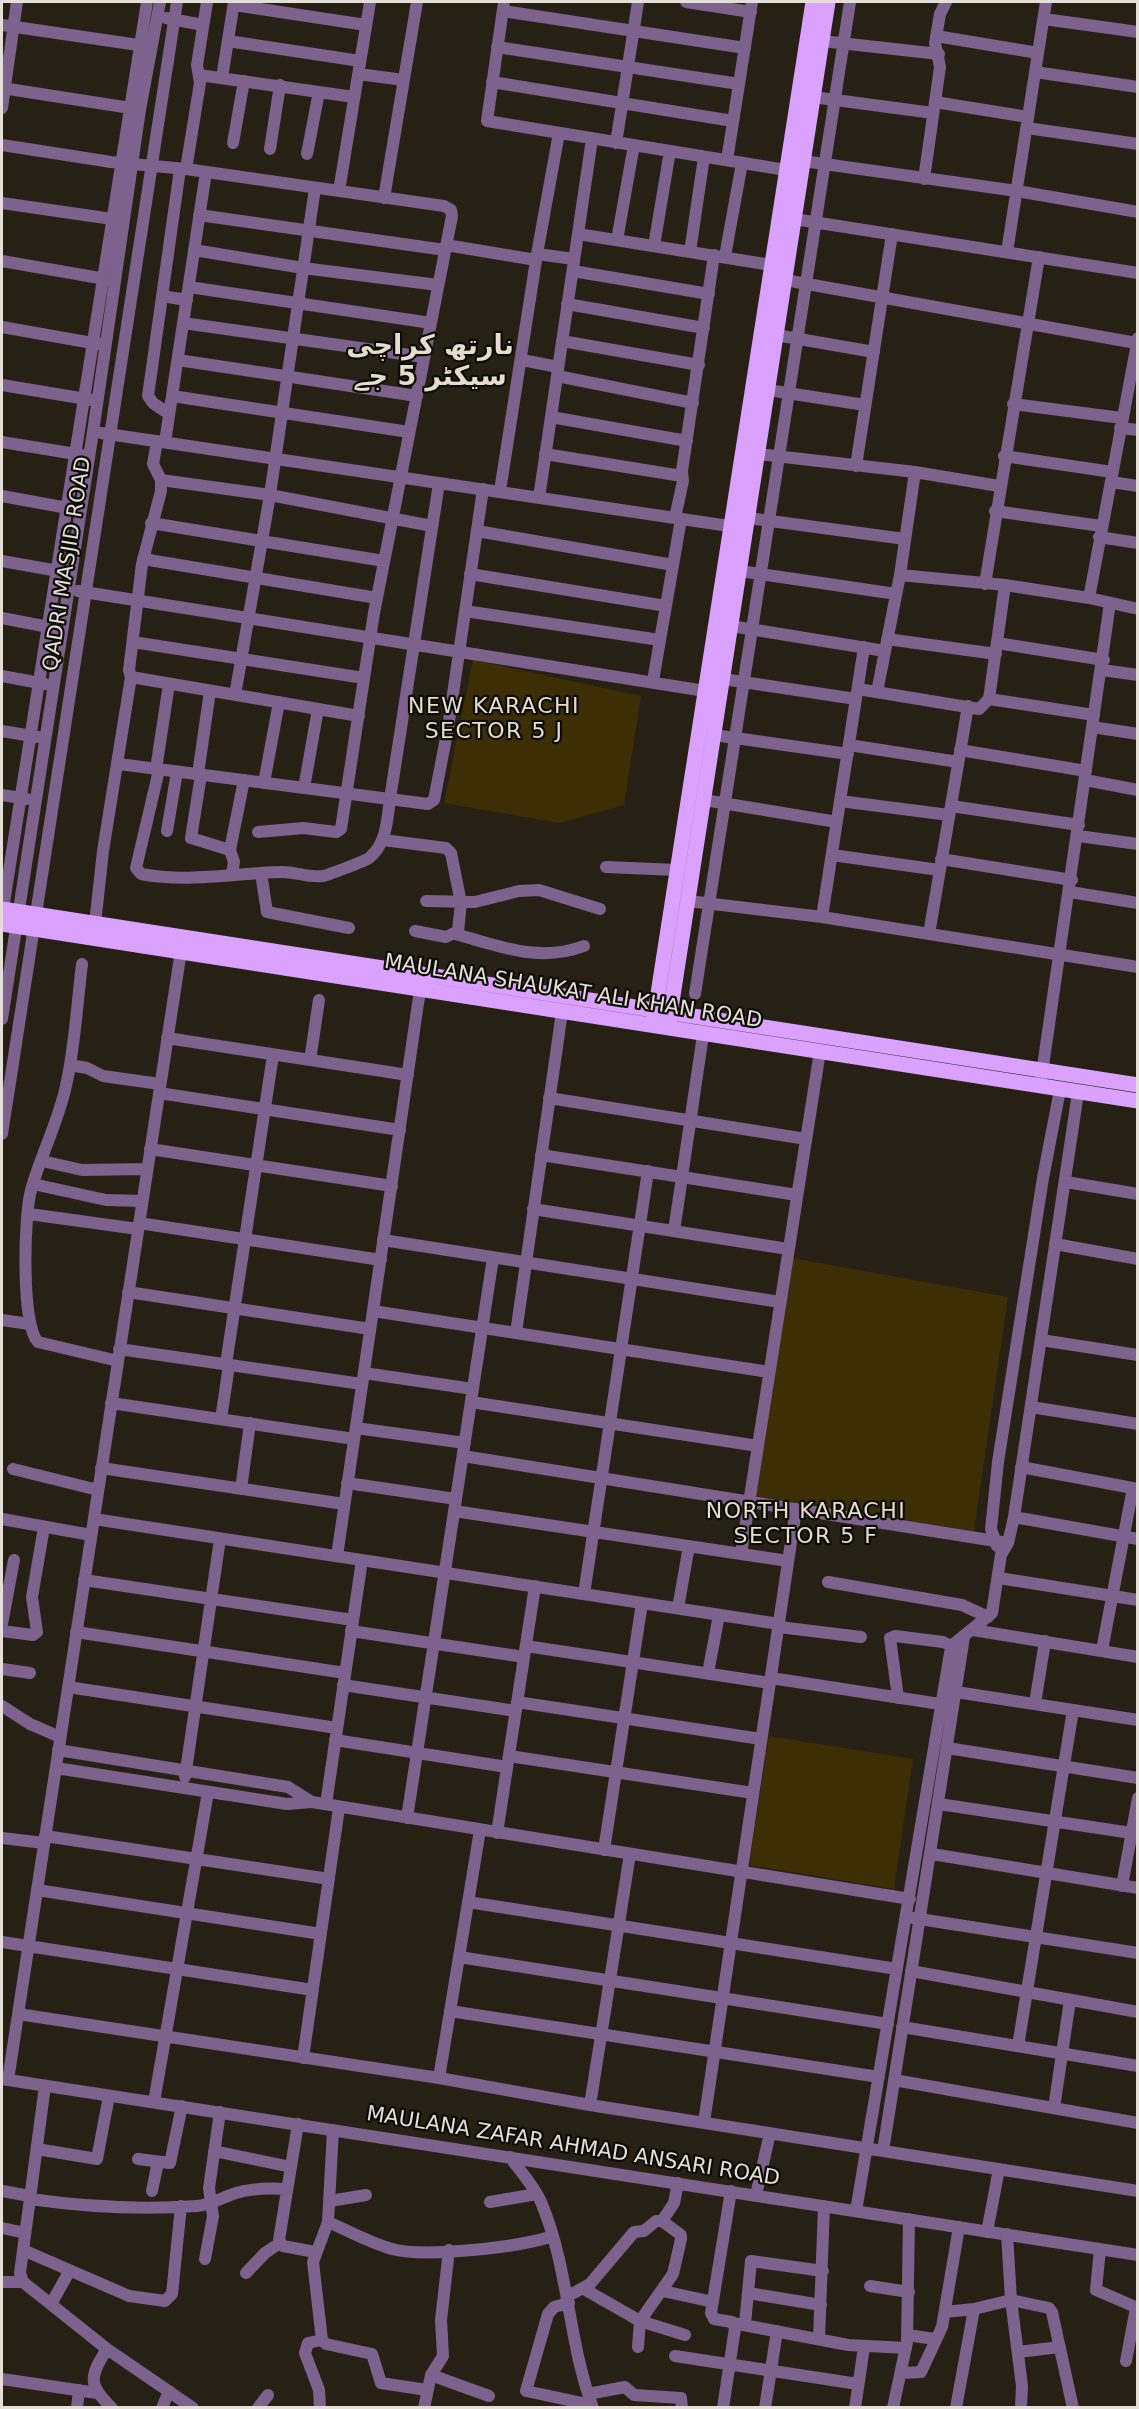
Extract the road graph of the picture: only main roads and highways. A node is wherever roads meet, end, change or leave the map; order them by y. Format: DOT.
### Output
graph roads {
  1 [pos="813,2"];
  2 [pos="828,2"];
  3 [pos="6,916"];
  4 [pos="32,922"];
  5 [pos="663,1012"];
  6 [pos="660,1029"];
  7 [pos="1137,1085"];
  8 [pos="1137,1101"];
  1 -- 5 [label="main road"];
  2 -- 5 [label="main road"];
  3 -- 4 [label="main road, MAULANA SHAUKAT ALI KHAN ROAD"];
  4 -- 5 [label="main road, MAULANA SHAUKAT ALI KHAN ROAD"];
  4 -- 6 [label="main road, MAULANA SHAUKAT ALI KHAN ROAD"];
  5 -- 6 [label="main road"];
  5 -- 7 [label="main road, MAULANA SHAUKAT ALI KHAN ROAD"];
  6 -- 8 [label="main road, MAULANA SHAUKAT ALI KHAN ROAD"];
}
